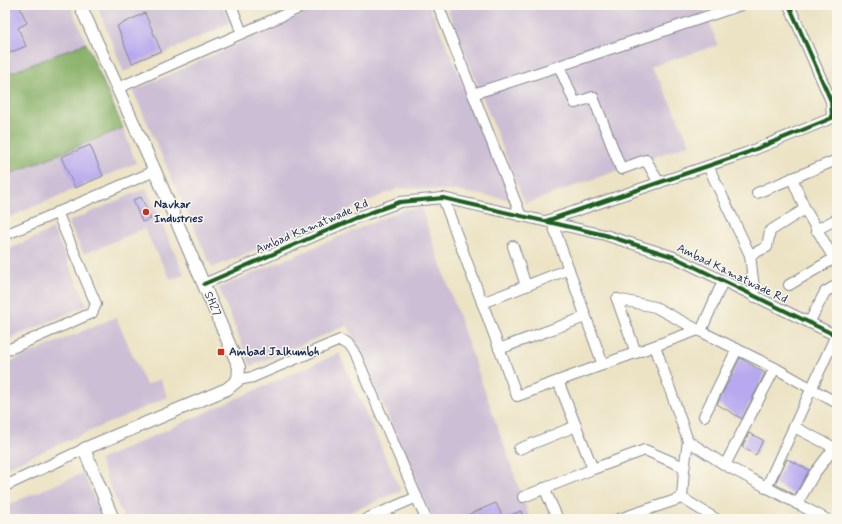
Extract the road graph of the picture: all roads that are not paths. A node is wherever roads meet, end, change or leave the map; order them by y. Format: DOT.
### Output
graph roads {
  1 [pos="80,5"];
  2 [pos="231,5"];
  3 [pos="306,5"];
  4 [pos="438,5"];
  5 [pos="741,5"];
  6 [pos="789,5"];
  7 [pos="725,7"];
  8 [pos="242,33"];
  9 [pos="559,66"];
  10 [pos="118,88"];
  11 [pos="473,94"];
  12 [pos="834,100"];
  13 [pos="834,161"];
  14 [pos="708,166"];
  15 [pos="155,170"];
  16 [pos="792,178"];
  17 [pos="659,183"];
  18 [pos="757,192"];
  19 [pos="443,198"];
  20 [pos="805,209"];
  21 [pos="57,212"];
  22 [pos="521,216"];
  23 [pos="837,219"];
  24 [pos="548,221"];
  25 [pos="816,230"];
  26 [pos="5,235"];
  27 [pos="513,246"];
  28 [pos="750,255"];
  29 [pos="835,262"];
  30 [pos="569,269"];
  31 [pos="723,281"];
  32 [pos="204,284"];
  33 [pos="789,285"];
  34 [pos="837,285"];
  35 [pos="526,286"];
  36 [pos="755,297"];
  37 [pos="482,303"];
  38 [pos="586,317"];
  39 [pos="810,323"];
  40 [pos="700,331"];
  41 [pos="836,336"];
  42 [pos="655,346"];
  43 [pos="499,349"];
  44 [pos="737,349"];
  45 [pos="5,351"];
  46 [pos="636,353"];
  47 [pos="603,365"];
  48 [pos="775,368"];
  49 [pos="238,380"];
  50 [pos="558,381"];
  51 [pos="811,390"];
  52 [pos="837,403"];
  53 [pos="704,416"];
  54 [pos="576,426"];
  55 [pos="794,427"];
  56 [pos="688,440"];
  57 [pos="835,448"];
  58 [pos="84,449"];
  59 [pos="519,449"];
  60 [pos="725,465"];
  61 [pos="684,466"];
  62 [pos="593,469"];
  63 [pos="5,486"];
  64 [pos="544,488"];
  65 [pos="766,488"];
  66 [pos="417,497"];
  67 [pos="523,497"];
  68 [pos="682,498"];
  69 [pos="797,504"];
  70 [pos="113,519"];
  71 [pos="366,519"];
  72 [pos="426,519"];
  73 [pos="558,519"];
  74 [pos="618,519"];
  75 [pos="716,519"];
  76 [pos="826,519"];
  1 -- 10 [label="main road, SH27 / SH27"];
  2 -- 8 [label="street"];
  3 -- 8 [label="street"];
  4 -- 11 [label="street"];
  5 -- 7 [label="street"];
  6 -- 12 [label="street"];
  7 -- 9 [label="street"];
  8 -- 10 [label="street"];
  9 -- 11 [label="street"];
  9 -- 17 [label="street"];
  10 -- 15 [label="main road, SH27 / SH27"];
  11 -- 22 [label="street"];
  12 -- 14 [label="street"];
  13 -- 16 [label="street"];
  14 -- 17 [label="street"];
  14 -- 28 [label="street"];
  15 -- 21 [label="street"];
  15 -- 32 [label="main road, SH27 / SH27"];
  16 -- 18 [label="street"];
  16 -- 20 [label="street"];
  17 -- 24 [label="street"];
  19 -- 22 [label="street, Ambad Kamatwade Rd"];
  19 -- 32 [label="street, Ambad Kamatwade Rd"];
  19 -- 37 [label="street"];
  20 -- 25 [label="street"];
  20 -- 28 [label="street"];
  21 -- 26 [label="street"];
  21 -- 45 [label="street"];
  22 -- 24 [label="street, Ambad Kamatwade Rd"];
  23 -- 25 [label="street"];
  24 -- 30 [label="street"];
  24 -- 31 [label="street, Ambad Kamatwade Rd"];
  25 -- 29 [label="street"];
  27 -- 35 [label="street"];
  28 -- 36 [label="street"];
  29 -- 33 [label="street"];
  30 -- 35 [label="street"];
  30 -- 38 [label="street"];
  31 -- 36 [label="street, Ambad Kamatwade Rd"];
  31 -- 40 [label="street"];
  32 -- 49 [label="main road, SH27 / SH27"];
  34 -- 39 [label="street"];
  35 -- 37 [label="street"];
  36 -- 39 [label="street, Ambad Kamatwade Rd"];
  37 -- 43 [label="street"];
  38 -- 43 [label="street"];
  38 -- 47 [label="street"];
  39 -- 41 [label="street, Ambad Kamatwade Rd"];
  40 -- 42 [label="street"];
  40 -- 44 [label="street"];
  40 -- 46 [label="street"];
  41 -- 51 [label="street"];
  42 -- 46 [label="street"];
  42 -- 56 [label="street"];
  43 -- 50 [label="street"];
  44 -- 48 [label="street"];
  44 -- 53 [label="street"];
  46 -- 47 [label="street"];
  47 -- 50 [label="street"];
  48 -- 51 [label="street"];
  48 -- 60 [label="street"];
  49 -- 58 [label="main road"];
  49 -- 66 [label="street"];
  50 -- 54 [label="street"];
  51 -- 52 [label="street"];
  51 -- 55 [label="street"];
  54 -- 59 [label="street"];
  54 -- 62 [label="street"];
  55 -- 57 [label="street"];
  55 -- 65 [label="street"];
  56 -- 60 [label="street"];
  56 -- 61 [label="street"];
  57 -- 69 [label="street"];
  58 -- 63 [label="street"];
  58 -- 70 [label="main road"];
  60 -- 65 [label="street"];
  61 -- 62 [label="street"];
  61 -- 68 [label="street"];
  62 -- 64 [label="street"];
  64 -- 67 [label="street"];
  64 -- 73 [label="street"];
  65 -- 69 [label="street"];
  66 -- 71 [label="street"];
  66 -- 72 [label="street"];
  68 -- 74 [label="street"];
  68 -- 75 [label="street"];
  69 -- 76 [label="street"];
}
